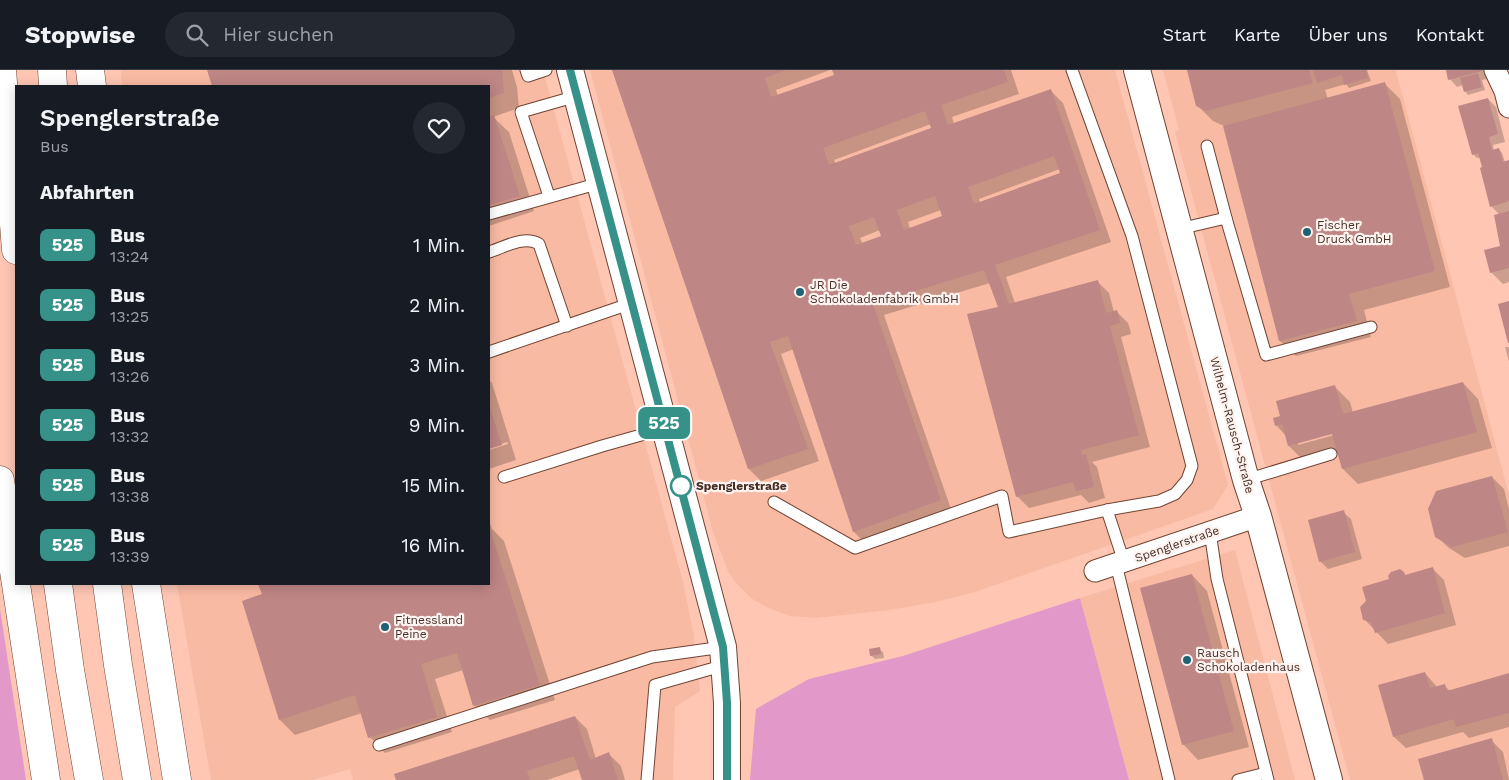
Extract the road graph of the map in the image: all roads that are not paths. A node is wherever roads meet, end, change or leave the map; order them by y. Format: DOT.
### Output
graph roads {
  1 [pos="2,70"];
  2 [pos="52,70"];
  3 [pos="90,70"];
  4 [pos="526,70"];
  5 [pos="546,70"];
  6 [pos="570,70"];
  7 [pos="1072,70"];
  8 [pos="1137,70"];
  9 [pos="1495,70"];
  10 [pos="53,85"];
  11 [pos="92,85"];
  12 [pos="577,96"];
  13 [pos="1509,107"];
  14 [pos="1207,146"];
  15 [pos="600,183"];
  16 [pos="549,196"];
  17 [pos="490,214"];
  18 [pos="1226,218"];
  19 [pos="1179,229"];
  20 [pos="15,237"];
  21 [pos="490,252"];
  22 [pos="632,303"];
  23 [pos="568,326"];
  24 [pos="1371,327"];
  25 [pos="490,352"];
  26 [pos="666,428"];
  27 [pos="1331,454"];
  28 [pos="504,477"];
  29 [pos="0,480"];
  30 [pos="1246,480"];
  31 [pos="774,502"];
  32 [pos="1107,510"];
  33 [pos="1258,516"];
  34 [pos="1210,532"];
  35 [pos="1120,563"];
  36 [pos="1095,571"];
  37 [pos="15,578"];
  38 [pos="16,585"];
  39 [pos="58,585"];
  40 [pos="107,585"];
  41 [pos="146,585"];
  42 [pos="724,656"];
  43 [pos="379,745"];
  44 [pos="1267,776"];
  45 [pos="46,780"];
  46 [pos="89,780"];
  47 [pos="137,780"];
  48 [pos="177,780"];
  49 [pos="647,780"];
  50 [pos="727,780"];
  51 [pos="1169,780"];
  52 [pos="1238,780"];
  53 [pos="1329,780"];
  1 -- 20 [label="highway"];
  2 -- 10 [label="highway"];
  3 -- 11 [label="highway"];
  4 -- 5 [label="lane"];
  6 -- 12 [label="street"];
  7 -- 32 [label="lane"];
  8 -- 19 [label="street, Wilhelm-Rausch-Straße"];
  9 -- 13 [label="street"];
  12 -- 15 [label="street"];
  12 -- 16 [label="lane"];
  14 -- 18 [label="lane"];
  15 -- 16 [label="lane"];
  15 -- 22 [label="street"];
  16 -- 17 [label="lane"];
  18 -- 19 [label="lane"];
  18 -- 24 [label="lane"];
  19 -- 30 [label="street, Wilhelm-Rausch-Straße"];
  21 -- 23 [label="lane"];
  22 -- 23 [label="lane"];
  22 -- 26 [label="street"];
  23 -- 25 [label="lane"];
  26 -- 28 [label="lane"];
  26 -- 42 [label="street"];
  27 -- 30 [label="lane"];
  29 -- 37 [label="highway"];
  30 -- 33 [label="street, Wilhelm-Rausch-Straße"];
  31 -- 32 [label="lane"];
  32 -- 35 [label="lane"];
  33 -- 34 [label="street, Spenglerstraße"];
  33 -- 53 [label="street, Wilhelm-Rausch-Straße"];
  34 -- 35 [label="street, Spenglerstraße"];
  34 -- 44 [label="lane"];
  35 -- 36 [label="street, Spenglerstraße"];
  35 -- 51 [label="lane"];
  38 -- 45 [label="highway"];
  39 -- 46 [label="highway"];
  40 -- 47 [label="highway"];
  41 -- 48 [label="highway"];
  42 -- 43 [label="lane"];
  42 -- 49 [label="lane"];
  42 -- 50 [label="street"];
  44 -- 52 [label="lane"];
}
